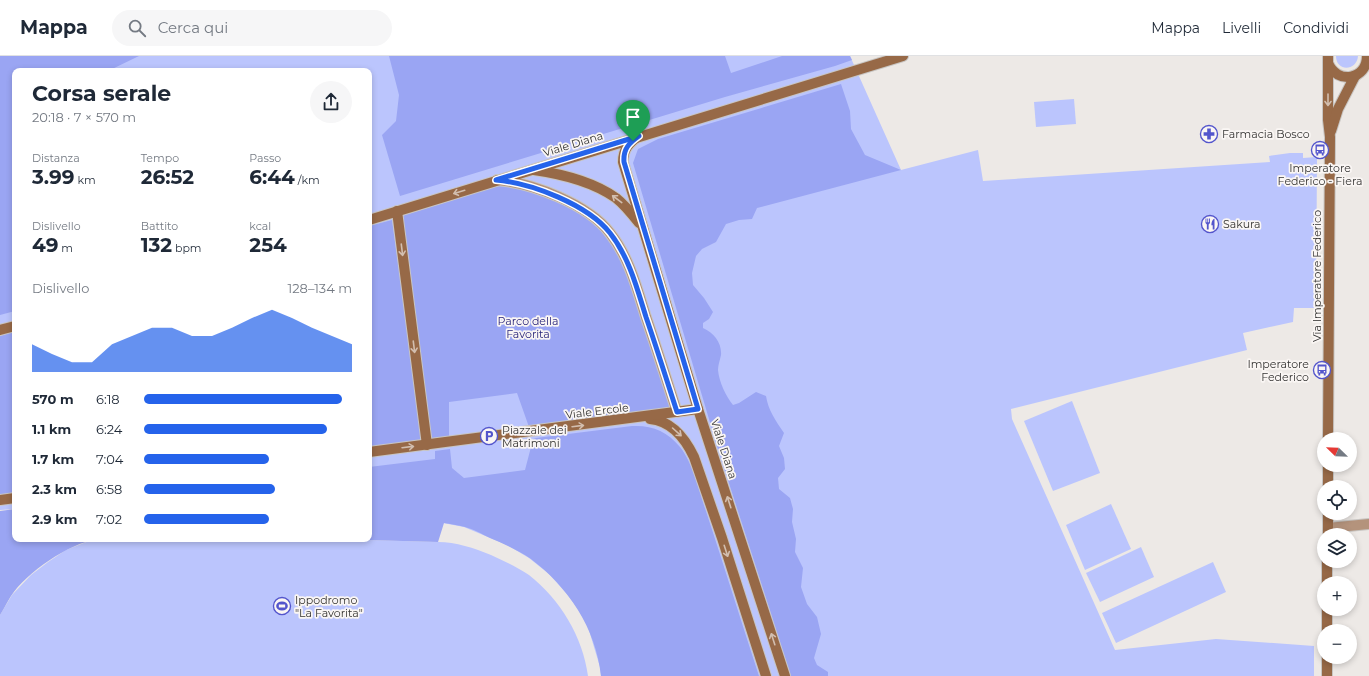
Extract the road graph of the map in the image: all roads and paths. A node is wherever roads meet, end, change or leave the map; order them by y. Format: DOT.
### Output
graph roads {
  1 [pos="903,56"];
  2 [pos="1328,59"];
  3 [pos="1368,61"];
  4 [pos="1355,76"];
  5 [pos="639,136"];
  6 [pos="1330,137"];
  7 [pos="531,170"];
  8 [pos="496,180"];
  9 [pos="397,211"];
  10 [pos="372,219"];
  11 [pos="643,228"];
  12 [pos="12,327"];
  13 [pos="0,330"];
  14 [pos="698,409"];
  15 [pos="677,412"];
  16 [pos="642,418"];
  17 [pos="1328,432"];
  18 [pos="427,445"];
  19 [pos="372,452"];
  20 [pos="12,498"];
  21 [pos="0,500"];
  22 [pos="1369,524"];
  23 [pos="1348,528"];
  24 [pos="1327,664"];
  25 [pos="766,676"];
  26 [pos="785,676"];
  27 [pos="1327,676"];
  1 -- 5 [label="street"];
  2 -- 4 [label="street"];
  2 -- 6 [label="street, one-way"];
  3 -- 4 [label="street"];
  4 -- 6 [label="street"];
  5 -- 7 [label="street, Viale Diana"];
  5 -- 11 [label="street, Viale Diana"];
  6 -- 17 [label="street, Via Imperatore Federico"];
  7 -- 8 [label="street, Viale Diana"];
  11 -- 7 [label="street, Viale Diana, one-way"];
  8 -- 9 [label="street, Viale Diana, one-way"];
  8 -- 15 [label="street, Viale Diana"];
  9 -- 10 [label="street, Viale Diana"];
  9 -- 18 [label="street, one-way"];
  11 -- 14 [label="street, Viale Diana"];
  12 -- 13 [label="street"];
  14 -- 15 [label="street, Viale Ercole"];
  26 -- 14 [label="street, Viale Diana, one-way"];
  15 -- 16 [label="street, Viale Ercole"];
  18 -- 16 [label="street, Viale Ercole, one-way"];
  16 -- 25 [label="street, one-way"];
  19 -- 18 [label="street, Viale Ercole, one-way"];
  20 -- 21 [label="street"];
  22 -- 23 [label="street"];
  24 -- 27 [label="street"];
}
